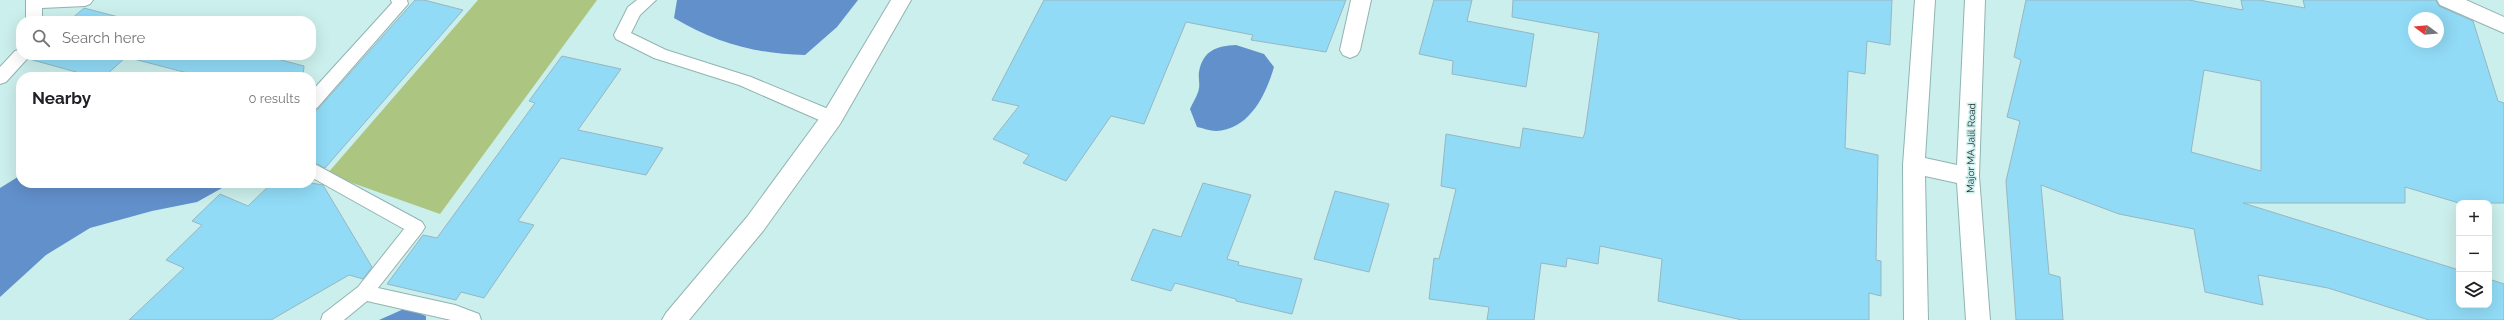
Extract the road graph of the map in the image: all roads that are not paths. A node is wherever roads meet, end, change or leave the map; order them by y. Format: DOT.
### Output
graph roads {
  1 [pos="85,0"];
  2 [pos="648,0"];
  3 [pos="901,0"];
  4 [pos="1361,0"];
  5 [pos="1925,0"];
  6 [pos="1975,0"];
  7 [pos="2447,0"];
  8 [pos="34,1"];
  9 [pos="401,1"];
  10 [pos="34,16"];
  11 [pos="2504,25"];
  12 [pos="1350,50"];
  13 [pos="16,60"];
  14 [pos="0,78"];
  15 [pos="316,97"];
  16 [pos="832,118"];
  17 [pos="1914,165"];
  18 [pos="316,172"];
  19 [pos="1968,176"];
  20 [pos="364,293"];
  21 [pos="330,320"];
  22 [pos="472,320"];
  23 [pos="674,320"];
  24 [pos="1916,320"];
  25 [pos="1978,320"];
  1 -- 8 [label="lane"];
  2 -- 16 [label="lane"];
  3 -- 16 [label="main road"];
  4 -- 12 [label="main road"];
  5 -- 17 [label="main road"];
  6 -- 19 [label="main road, Major MA Jalil Road"];
  7 -- 11 [label="main road"];
  8 -- 10 [label="lane"];
  9 -- 15 [label="lane"];
  13 -- 14 [label="lane"];
  16 -- 23 [label="main road"];
  17 -- 19 [label="main road"];
  17 -- 24 [label="main road"];
  18 -- 20 [label="lane"];
  19 -- 25 [label="main road, Major MA Jalil Road"];
  20 -- 21 [label="lane"];
  20 -- 22 [label="lane"];
}
